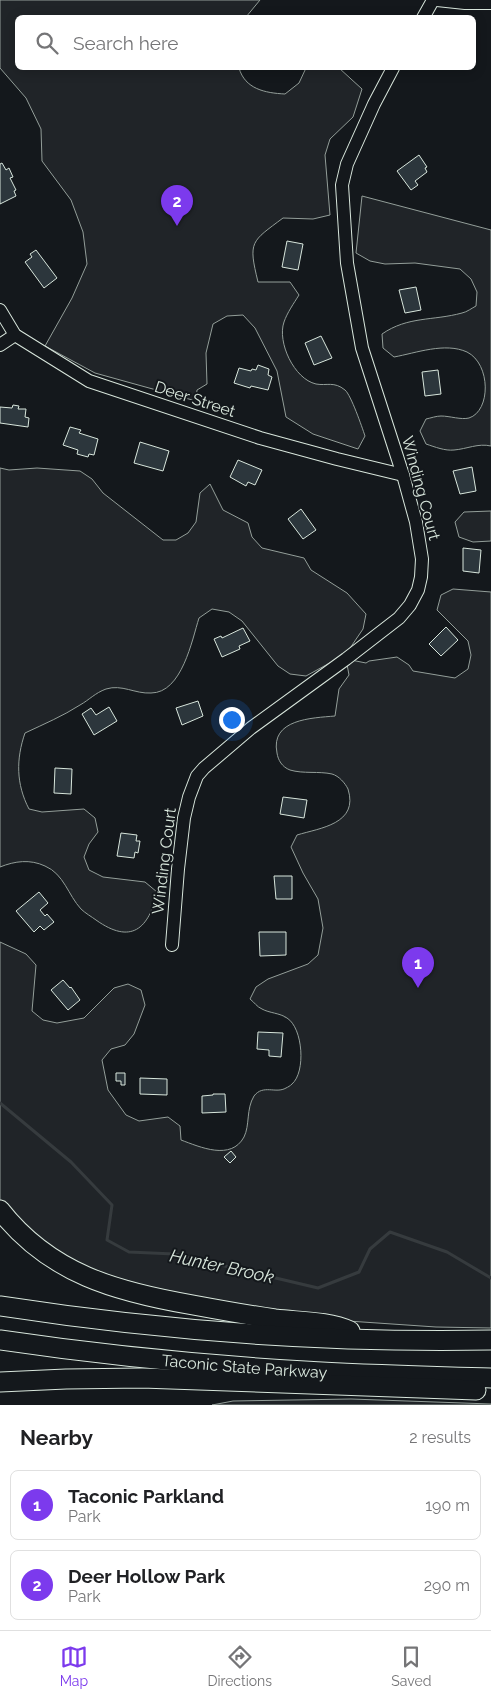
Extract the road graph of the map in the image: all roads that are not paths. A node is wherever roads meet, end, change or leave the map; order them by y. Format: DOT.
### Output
graph roads {
  1 [pos="435,0"];
  2 [pos="491,3"];
  3 [pos="425,15"];
  4 [pos="392,70"];
  5 [pos="0,310"];
  6 [pos="15,335"];
  7 [pos="0,345"];
  8 [pos="404,475"];
  9 [pos="172,945"];
  10 [pos="0,1210"];
  11 [pos="0,1306"];
  12 [pos="0,1340"];
  13 [pos="370,1340"];
  14 [pos="491,1340"];
  15 [pos="491,1378"];
  16 [pos="0,1382"];
  17 [pos="491,1390"];
  1 -- 2 [label="street"];
  1 -- 3 [label="street"];
  4 -- 8 [label="street, Winding Court"];
  5 -- 6 [label="street, Deer Street"];
  6 -- 7 [label="street"];
  6 -- 8 [label="street, Deer Street"];
  8 -- 9 [label="street, Winding Court"];
  10 -- 13 [label="highway"];
  11 -- 13 [label="highway, Taconic State Parkway"];
  12 -- 15 [label="highway, Taconic State Parkway"];
  13 -- 14 [label="highway, Taconic State Parkway"];
  16 -- 17 [label="highway"];
}
